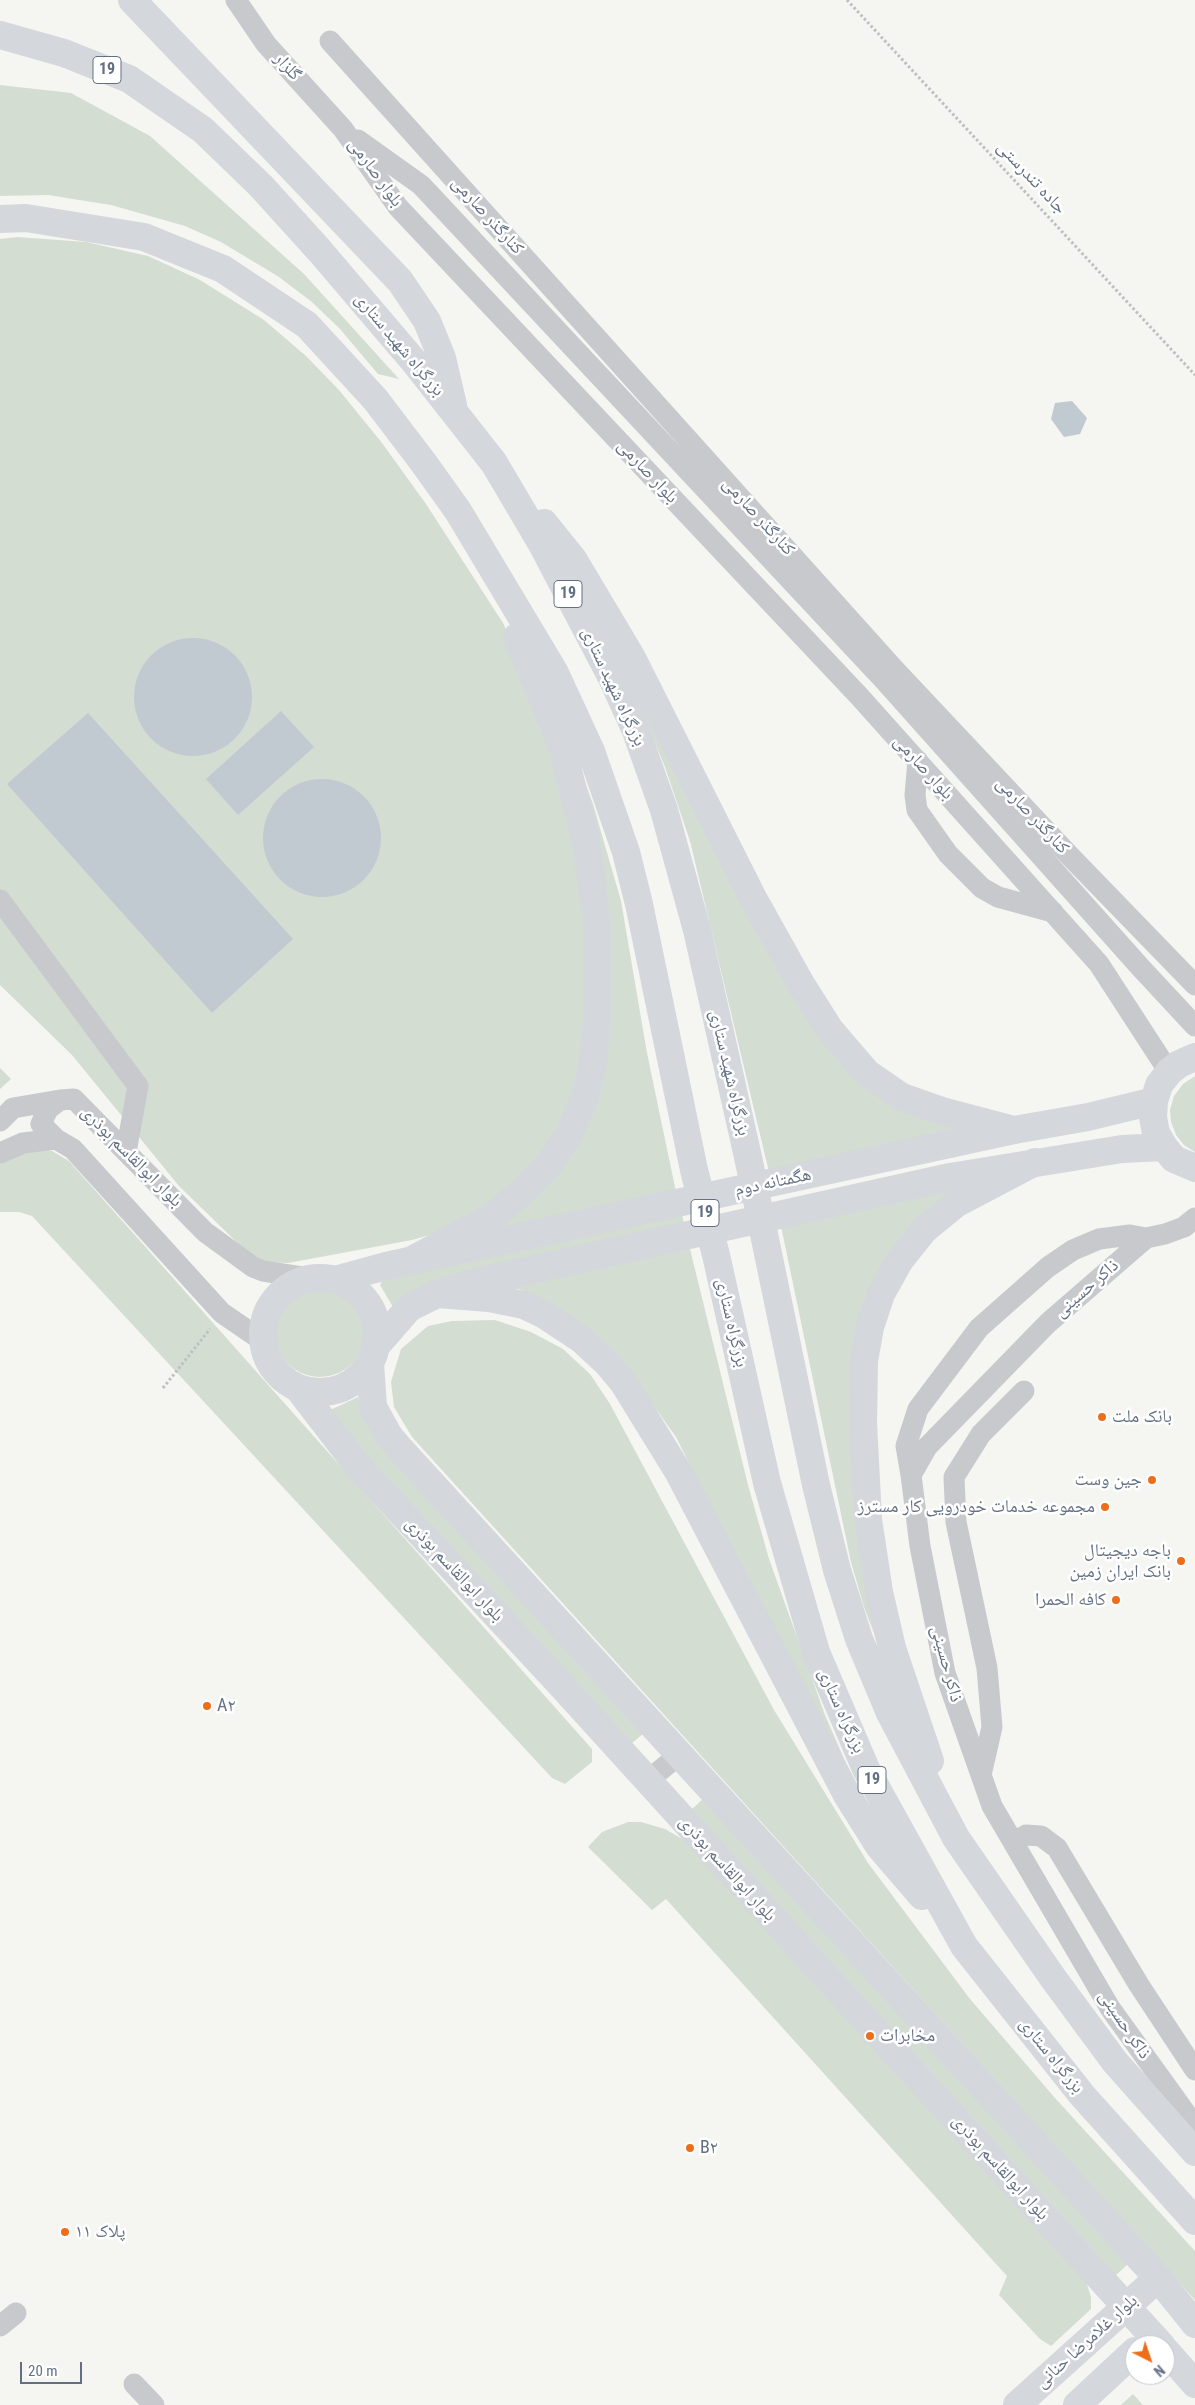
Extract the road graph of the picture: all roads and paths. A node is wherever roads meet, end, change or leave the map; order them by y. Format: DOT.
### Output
graph roads {
  1 [pos="132,0"];
  2 [pos="236,0"];
  3 [pos="848,0"];
  4 [pos="0,35"];
  5 [pos="330,41"];
  6 [pos="343,129"];
  7 [pos="0,219"];
  8 [pos="1195,375"];
  9 [pos="455,414"];
  10 [pos="494,463"];
  11 [pos="458,511"];
  12 [pos="855,638"];
  13 [pos="827,662"];
  14 [pos="918,762"];
  15 [pos="0,900"];
  16 [pos="1053,912"];
  17 [pos="1195,986"];
  18 [pos="1195,1026"];
  19 [pos="1195,1057"];
  20 [pos="1169,1072"];
  21 [pos="60,1100"];
  22 [pos="1154,1101"];
  23 [pos="0,1121"];
  24 [pos="1014,1130"];
  25 [pos="56,1139"];
  26 [pos="1164,1148"];
  27 [pos="126,1152"];
  28 [pos="0,1153"];
  29 [pos="1035,1162"];
  30 [pos="1195,1168"];
  31 [pos="1195,1218"];
  32 [pos="1146,1238"];
  33 [pos="408,1262"];
  34 [pos="325,1279"];
  35 [pos="437,1294"];
  36 [pos="222,1313"];
  37 [pos="263,1341"];
  38 [pos="373,1354"];
  39 [pos="163,1388"];
  40 [pos="298,1388"];
  41 [pos="1024,1391"];
  42 [pos="911,1475"];
  43 [pos="679,1754"];
  44 [pos="982,1775"];
  45 [pos="647,1781"];
  46 [pos="956,1838"];
  47 [pos="1014,1842"];
  48 [pos="964,1946"];
  49 [pos="1195,2070"];
  50 [pos="1195,2126"];
  51 [pos="1195,2152"];
  52 [pos="1195,2221"];
  53 [pos="1158,2278"];
  54 [pos="1126,2306"];
  55 [pos="1188,2316"];
  56 [pos="1145,2335"];
  57 [pos="1164,2335"];
  58 [pos="1125,2366"];
  59 [pos="1175,2366"];
  60 [pos="134,2384"];
  61 [pos="1195,2384"];
  62 [pos="154,2405"];
  63 [pos="1017,2405"];
  64 [pos="1077,2405"];
  1 -- 9 [label="main road"];
  2 -- 6 [label="street, گلزار"];
  3 -- 8 [label="path, جاده تندرستی"];
  4 -- 9 [label="main road, بزرگراه شهید ستاری / 19"];
  5 -- 12 [label="street, کنارگذر صارمی"];
  6 -- 12 [label="street, بلوار صارمی"];
  6 -- 13 [label="street, بلوار صارمی"];
  7 -- 11 [label="main road, 19"];
  9 -- 10 [label="main road, بزرگراه شهید ستاری / 19"];
  10 -- 24 [label="main road"];
  10 -- 46 [label="main road, بزرگراه شهید ستاری / 19"];
  11 -- 33 [label="main road"];
  11 -- 48 [label="main road, بزرگراه ستاری / 19"];
  12 -- 13 [label="street"];
  12 -- 17 [label="street, کنارگذر صارمی"];
  12 -- 18 [label="street, بلوار صارمی"];
  13 -- 14 [label="street, بلوار صارمی"];
  14 -- 16 [label="street, بلوار صارمی"];
  14 -- 16 [label="street"];
  15 -- 27 [label="street"];
  16 -- 20 [label="street, بلوار صارمی"];
  19 -- 20 [label="main road"];
  20 -- 22 [label="main road"];
  21 -- 23 [label="street"];
  21 -- 25 [label="street, بلوار ابوالقاسم بوذری"];
  21 -- 27 [label="street, بلوار ابوالقاسم بوذری"];
  22 -- 24 [label="main road, هگمتانه دوم"];
  22 -- 26 [label="main road"];
  24 -- 33 [label="main road, هگمتانه دوم"];
  25 -- 28 [label="street"];
  25 -- 36 [label="street, بلوار ابوالقاسم بوذری"];
  26 -- 29 [label="main road, هگمتانه دوم"];
  26 -- 30 [label="main road"];
  27 -- 34 [label="street, بلوار ابوالقاسم بوذری"];
  29 -- 35 [label="main road, هگمتانه دوم"];
  29 -- 46 [label="main road"];
  31 -- 32 [label="street, ذاکر حسینی"];
  32 -- 42 [label="street, ذاکر حسینی"];
  32 -- 42 [label="street, ذاکر حسینی"];
  33 -- 34 [label="main road, هگمتانه دوم"];
  34 -- 37 [label="main road"];
  34 -- 38 [label="main road"];
  35 -- 38 [label="main road, هگمتانه دوم"];
  35 -- 48 [label="main road"];
  36 -- 37 [label="street, بلوار ابوالقاسم بوذری"];
  36 -- 39 [label="path"];
  37 -- 40 [label="main road"];
  38 -- 40 [label="main road"];
  38 -- 43 [label="main road"];
  40 -- 45 [label="main road, بلوار ابوالقاسم بوذری"];
  41 -- 44 [label="street"];
  42 -- 44 [label="street, ذاکر حسینی"];
  43 -- 45 [label="street"];
  43 -- 53 [label="main road"];
  44 -- 47 [label="street, ذاکر حسینی"];
  45 -- 54 [label="main road, بلوار ابوالقاسم بوذری"];
  46 -- 51 [label="main road, 19"];
  47 -- 49 [label="street, ذاکر حسینی"];
  47 -- 50 [label="street, ذاکر حسینی"];
  48 -- 52 [label="main road, بزرگراه ستاری / 19"];
  53 -- 54 [label="main road, بلوار غلامرضا حنانی"];
  53 -- 55 [label="main road"];
  54 -- 56 [label="main road, بلوار ابوالقاسم بوذری"];
  54 -- 63 [label="main road, بلوار غلامرضا حنانی"];
  55 -- 57 [label="main road"];
  58 -- 64 [label="main road"];
  59 -- 61 [label="main road, بلوار ابوالقاسم بوذری"];
  60 -- 62 [label="street"];
}
